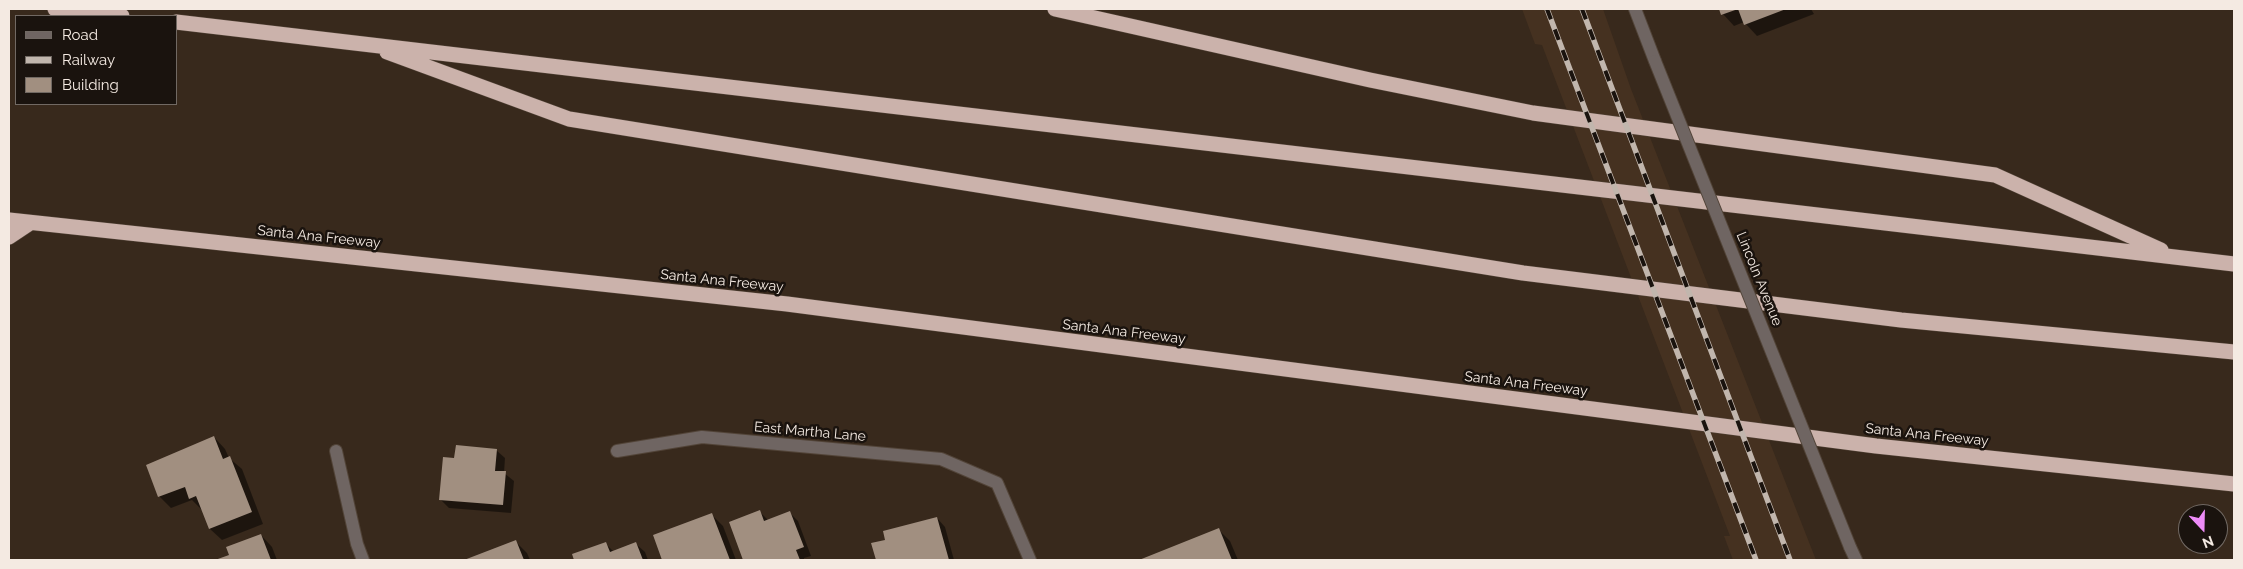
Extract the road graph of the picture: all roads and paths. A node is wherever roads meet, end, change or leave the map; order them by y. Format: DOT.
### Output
graph roads {
  1 [pos="56,9"];
  2 [pos="1055,9"];
  3 [pos="1635,9"];
  4 [pos="113,15"];
  5 [pos="178,22"];
  6 [pos="365,44"];
  7 [pos="9,220"];
  8 [pos="30,222"];
  9 [pos="9,236"];
  10 [pos="2174,256"];
  11 [pos="2234,264"];
  12 [pos="2234,352"];
  13 [pos="336,450"];
  14 [pos="617,452"];
  15 [pos="2234,484"];
  16 [pos="363,560"];
  17 [pos="1030,560"];
  18 [pos="1856,560"];
  1 -- 4 [label="highway"];
  2 -- 10 [label="highway"];
  3 -- 18 [label="street, Lincoln Avenue, bridge"];
  5 -- 6 [label="highway"];
  6 -- 10 [label="highway"];
  6 -- 12 [label="highway"];
  7 -- 8 [label="highway, Santa Ana Freeway"];
  8 -- 9 [label="highway"];
  8 -- 15 [label="highway, Santa Ana Freeway"];
  10 -- 11 [label="highway"];
  13 -- 16 [label="street"];
  14 -- 17 [label="street, East Martha Lane"];
}
